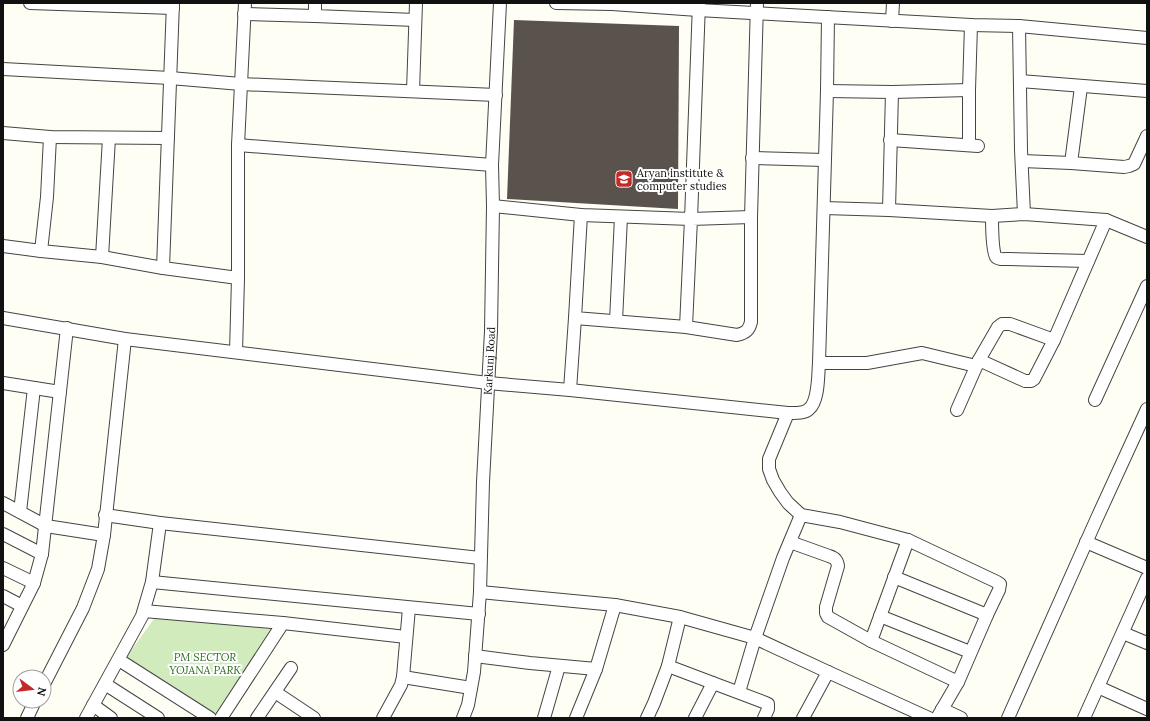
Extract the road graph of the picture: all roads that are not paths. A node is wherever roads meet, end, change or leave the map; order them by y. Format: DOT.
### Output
graph roads {
  1 [pos="30,3"];
  2 [pos="315,3"];
  3 [pos="416,3"];
  4 [pos="500,3"];
  5 [pos="556,3"];
  6 [pos="893,3"];
  7 [pos="612,4"];
  8 [pos="173,6"];
  9 [pos="698,7"];
  10 [pos="757,8"];
  11 [pos="244,9"];
  12 [pos="315,16"];
  13 [pos="828,17"];
  14 [pos="415,20"];
  15 [pos="892,21"];
  16 [pos="971,25"];
  17 [pos="1019,26"];
  18 [pos="1147,38"];
  19 [pos="3,69"];
  20 [pos="170,78"];
  21 [pos="1020,81"];
  22 [pos="241,84"];
  23 [pos="1081,87"];
  24 [pos="969,90"];
  25 [pos="827,91"];
  26 [pos="1147,91"];
  27 [pos="413,92"];
  28 [pos="892,92"];
  29 [pos="496,95"];
  30 [pos="3,133"];
  31 [pos="1147,136"];
  32 [pos="50,137"];
  33 [pos="109,138"];
  34 [pos="168,138"];
  35 [pos="890,140"];
  36 [pos="238,145"];
  37 [pos="752,158"];
  38 [pos="824,160"];
  39 [pos="1022,161"];
  40 [pos="1071,163"];
  41 [pos="492,165"];
  42 [pos="493,206"];
  43 [pos="824,208"];
  44 [pos="889,210"];
  45 [pos="1024,214"];
  46 [pos="581,215"];
  47 [pos="992,216"];
  48 [pos="621,217"];
  49 [pos="751,217"];
  50 [pos="691,219"];
  51 [pos="1106,220"];
  52 [pos="1147,237"];
  53 [pos="3,246"];
  54 [pos="41,251"];
  55 [pos="102,257"];
  56 [pos="1088,260"];
  57 [pos="163,268"];
  58 [pos="238,278"];
  59 [pos="1147,286"];
  60 [pos="3,318"];
  61 [pos="575,318"];
  62 [pos="616,321"];
  63 [pos="686,327"];
  64 [pos="67,328"];
  65 [pos="125,339"];
  66 [pos="1054,340"];
  67 [pos="236,352"];
  68 [pos="819,363"];
  69 [pos="978,363"];
  70 [pos="3,383"];
  71 [pos="488,383"];
  72 [pos="34,388"];
  73 [pos="570,390"];
  74 [pos="60,392"];
  75 [pos="1095,400"];
  76 [pos="1147,409"];
  77 [pos="957,410"];
  78 [pos="788,413"];
  79 [pos="3,503"];
  80 [pos="20,512"];
  81 [pos="801,515"];
  82 [pos="105,516"];
  83 [pos="160,523"];
  84 [pos="46,526"];
  85 [pos="3,534"];
  86 [pos="104,535"];
  87 [pos="908,540"];
  88 [pos="790,542"];
  89 [pos="1086,542"];
  90 [pos="42,554"];
  91 [pos="480,558"];
  92 [pos="3,568"];
  93 [pos="1147,568"];
  94 [pos="894,577"];
  95 [pos="1147,578"];
  96 [pos="152,582"];
  97 [pos="34,583"];
  98 [pos="480,592"];
  99 [pos="3,596"];
  100 [pos="615,605"];
  101 [pos="22,606"];
  102 [pos="409,608"];
  103 [pos="144,611"];
  104 [pos="479,614"];
  105 [pos="987,615"];
  106 [pos="880,616"];
  107 [pos="680,617"];
  108 [pos="283,623"];
  109 [pos="6,630"];
  110 [pos="1123,633"];
  111 [pos="406,636"];
  112 [pos="755,638"];
  113 [pos="871,641"];
  114 [pos="1147,643"];
  115 [pos="3,645"];
  116 [pos="970,652"];
  117 [pos="476,656"];
  118 [pos="119,660"];
  119 [pos="559,666"];
  120 [pos="668,666"];
  121 [pos="291,668"];
  122 [pos="52,669"];
  123 [pos="596,669"];
  124 [pos="828,672"];
  125 [pos="403,677"];
  126 [pos="958,682"];
  127 [pos="713,683"];
  128 [pos="105,684"];
  129 [pos="1098,687"];
  130 [pos="471,688"];
  131 [pos="275,692"];
  132 [pos="739,692"];
  133 [pos="93,705"];
  134 [pos="32,709"];
  135 [pos="1147,709"];
  136 [pos="939,714"];
  137 [pos="808,716"];
  138 [pos="260,717"];
  139 [pos="27,718"];
  140 [pos="86,718"];
  141 [pos="111,718"];
  142 [pos="158,718"];
  143 [pos="210,718"];
  144 [pos="221,718"];
  145 [pos="314,718"];
  146 [pos="383,718"];
  147 [pos="463,718"];
  148 [pos="544,718"];
  149 [pos="576,718"];
  150 [pos="647,718"];
  151 [pos="695,718"];
  152 [pos="764,718"];
  153 [pos="929,718"];
  154 [pos="961,718"];
  155 [pos="1008,718"];
  156 [pos="1084,718"];
  1 -- 8 [label="street"];
  2 -- 12 [label="street"];
  3 -- 14 [label="street"];
  4 -- 29 [label="street, Karkunj Road"];
  5 -- 7 [label="street"];
  6 -- 15 [label="street"];
  7 -- 9 [label="street"];
  8 -- 20 [label="street"];
  9 -- 10 [label="street"];
  9 -- 50 [label="street"];
  10 -- 13 [label="street"];
  10 -- 37 [label="street"];
  11 -- 12 [label="street"];
  11 -- 22 [label="street"];
  12 -- 14 [label="street"];
  13 -- 15 [label="street"];
  13 -- 25 [label="street"];
  14 -- 27 [label="street"];
  15 -- 16 [label="street"];
  16 -- 17 [label="street"];
  16 -- 24 [label="street"];
  17 -- 18 [label="street"];
  17 -- 21 [label="street"];
  19 -- 20 [label="street"];
  20 -- 22 [label="street"];
  20 -- 34 [label="street"];
  21 -- 23 [label="street"];
  21 -- 39 [label="street"];
  22 -- 27 [label="street"];
  22 -- 36 [label="street"];
  23 -- 26 [label="street"];
  23 -- 40 [label="street"];
  24 -- 28 [label="street"];
  24 -- 35 [label="street"];
  25 -- 28 [label="street"];
  25 -- 38 [label="street"];
  27 -- 29 [label="street"];
  28 -- 35 [label="street"];
  29 -- 41 [label="street, Karkunj Road"];
  30 -- 32 [label="street"];
  31 -- 40 [label="street"];
  32 -- 33 [label="street"];
  32 -- 54 [label="street"];
  33 -- 34 [label="street"];
  33 -- 55 [label="street"];
  34 -- 57 [label="street"];
  35 -- 44 [label="street"];
  36 -- 41 [label="street"];
  36 -- 58 [label="street"];
  37 -- 38 [label="street"];
  37 -- 49 [label="street"];
  38 -- 43 [label="street"];
  39 -- 40 [label="street"];
  39 -- 45 [label="street"];
  41 -- 42 [label="street, Karkunj Road"];
  42 -- 46 [label="street"];
  42 -- 71 [label="street, Karkunj Road"];
  43 -- 44 [label="street"];
  43 -- 68 [label="street"];
  44 -- 47 [label="street"];
  45 -- 47 [label="street"];
  45 -- 51 [label="street"];
  46 -- 48 [label="street"];
  46 -- 61 [label="street"];
  47 -- 56 [label="street"];
  48 -- 50 [label="street"];
  48 -- 62 [label="street"];
  49 -- 50 [label="street"];
  49 -- 63 [label="street"];
  50 -- 63 [label="street"];
  51 -- 52 [label="street"];
  51 -- 56 [label="street"];
  53 -- 54 [label="street"];
  54 -- 55 [label="street"];
  55 -- 57 [label="street"];
  56 -- 66 [label="street"];
  57 -- 58 [label="street"];
  58 -- 67 [label="street"];
  59 -- 75 [label="street"];
  60 -- 64 [label="street"];
  61 -- 62 [label="street"];
  61 -- 73 [label="street"];
  62 -- 63 [label="street"];
  64 -- 65 [label="street"];
  64 -- 74 [label="street"];
  65 -- 67 [label="street"];
  65 -- 82 [label="street"];
  66 -- 69 [label="street"];
  66 -- 69 [label="street"];
  67 -- 71 [label="street"];
  68 -- 69 [label="street"];
  68 -- 78 [label="street"];
  69 -- 77 [label="street"];
  70 -- 72 [label="street"];
  71 -- 73 [label="street"];
  71 -- 91 [label="street, Karkunj Road"];
  72 -- 74 [label="street"];
  72 -- 80 [label="street"];
  73 -- 78 [label="street"];
  74 -- 84 [label="street"];
  76 -- 89 [label="street"];
  78 -- 81 [label="street"];
  79 -- 80 [label="street"];
  80 -- 84 [label="street"];
  81 -- 87 [label="street"];
  81 -- 88 [label="street"];
  82 -- 83 [label="street"];
  82 -- 86 [label="street"];
  83 -- 91 [label="street"];
  83 -- 96 [label="street"];
  84 -- 86 [label="street"];
  84 -- 90 [label="street"];
  85 -- 90 [label="street"];
  86 -- 122 [label="street"];
  87 -- 94 [label="street"];
  87 -- 105 [label="street"];
  88 -- 112 [label="street"];
  88 -- 113 [label="street"];
  89 -- 93 [label="street"];
  89 -- 155 [label="street"];
  90 -- 97 [label="street"];
  91 -- 98 [label="street, Karkunj Road"];
  92 -- 97 [label="street"];
  94 -- 105 [label="street"];
  94 -- 106 [label="street"];
  95 -- 110 [label="street"];
  96 -- 102 [label="street"];
  96 -- 103 [label="street"];
  97 -- 101 [label="street"];
  98 -- 100 [label="street"];
  98 -- 104 [label="street, Karkunj Road"];
  99 -- 101 [label="street"];
  100 -- 107 [label="street"];
  100 -- 123 [label="street"];
  101 -- 109 [label="street"];
  102 -- 104 [label="street"];
  102 -- 111 [label="street"];
  103 -- 108 [label="street"];
  103 -- 118 [label="street"];
  104 -- 117 [label="street, Karkunj Road"];
  105 -- 116 [label="street"];
  106 -- 113 [label="street"];
  106 -- 116 [label="street"];
  107 -- 112 [label="street"];
  107 -- 120 [label="street"];
  108 -- 111 [label="street"];
  108 -- 144 [label="street"];
  109 -- 115 [label="street"];
  110 -- 114 [label="street"];
  110 -- 129 [label="street"];
  111 -- 125 [label="street"];
  112 -- 124 [label="street"];
  112 -- 132 [label="street"];
  113 -- 126 [label="street"];
  116 -- 126 [label="street"];
  117 -- 119 [label="street"];
  117 -- 130 [label="street, Karkunj Road"];
  118 -- 128 [label="street"];
  118 -- 143 [label="street"];
  119 -- 123 [label="street"];
  119 -- 148 [label="street"];
  120 -- 127 [label="street"];
  120 -- 150 [label="street"];
  121 -- 131 [label="street"];
  123 -- 149 [label="street"];
  124 -- 137 [label="street"];
  124 -- 153 [label="street"];
  125 -- 130 [label="street"];
  125 -- 146 [label="street"];
  126 -- 136 [label="street"];
  127 -- 132 [label="street"];
  127 -- 151 [label="street"];
  128 -- 133 [label="street"];
  128 -- 142 [label="street"];
  129 -- 135 [label="street"];
  129 -- 156 [label="street"];
  130 -- 147 [label="street, Karkunj Road"];
  131 -- 138 [label="street"];
  131 -- 145 [label="street"];
  132 -- 152 [label="street"];
  133 -- 140 [label="street"];
  133 -- 141 [label="street"];
  134 -- 139 [label="street"];
  136 -- 154 [label="street"];
}
